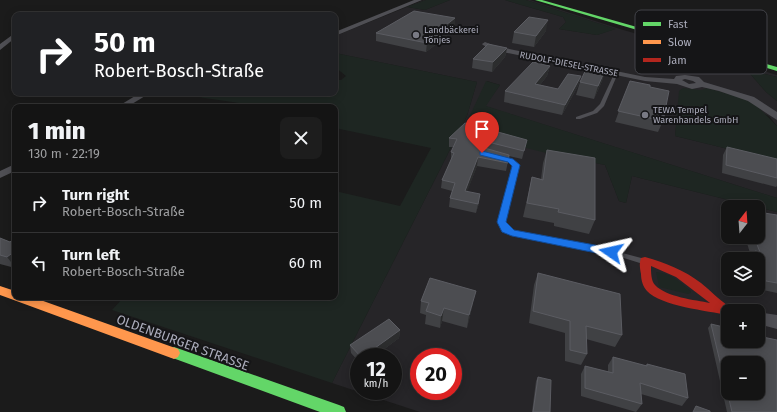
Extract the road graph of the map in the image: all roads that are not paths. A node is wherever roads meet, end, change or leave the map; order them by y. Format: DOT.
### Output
graph roads {
  1 [pos="419,0"];
  2 [pos="536,0"];
  3 [pos="549,0"];
  4 [pos="635,26"];
  5 [pos="635,30"];
  6 [pos="338,33"];
  7 [pos="12,38"];
  8 [pos="485,44"];
  9 [pos="0,48"];
  10 [pos="767,61"];
  11 [pos="777,64"];
  12 [pos="767,66"];
  13 [pos="777,69"];
  14 [pos="616,73"];
  15 [pos="141,96"];
  16 [pos="126,104"];
  17 [pos="777,117"];
  18 [pos="578,118"];
  19 [pos="496,157"];
  20 [pos="12,169"];
  21 [pos="0,175"];
  22 [pos="644,261"];
  23 [pos="0,290"];
  24 [pos="12,295"];
  25 [pos="27,300"];
  26 [pos="721,305"];
  27 [pos="721,309"];
  28 [pos="765,319"];
  29 [pos="777,322"];
  30 [pos="339,412"];
  1 -- 6 [label="street"];
  2 -- 5 [label="main road"];
  3 -- 4 [label="main road"];
  7 -- 9 [label="street"];
  8 -- 14 [label="street, RUDOLF-DIESEL-STRASSE"];
  10 -- 11 [label="main road"];
  12 -- 13 [label="main road"];
  14 -- 17 [label="street, RUDOLF-DIESEL-STRASSE"];
  14 -- 18 [label="lane"];
  15 -- 16 [label="street"];
  19 -- 22 [label="lane"];
  20 -- 21 [label="street"];
  22 -- 26 [label="main road"];
  22 -- 27 [label="main road"];
  23 -- 24 [label="main road"];
  25 -- 30 [label="main road, OLDENBURGER STRASSE"];
  28 -- 29 [label="street"];
}
